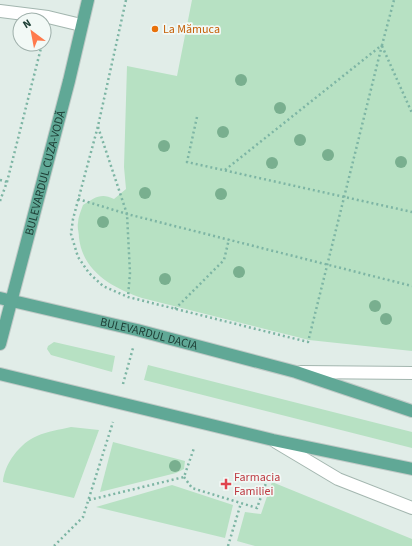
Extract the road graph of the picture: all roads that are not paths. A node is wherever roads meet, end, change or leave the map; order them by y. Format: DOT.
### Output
graph roads {
  1 [pos="88,0"];
  2 [pos="0,11"];
  3 [pos="81,24"];
  4 [pos="6,299"];
  5 [pos="0,344"];
  6 [pos="296,372"];
  7 [pos="412,373"];
  8 [pos="0,374"];
  9 [pos="412,411"];
  10 [pos="273,440"];
  11 [pos="412,469"];
  12 [pos="412,508"];
  1 -- 3 [label="main road, BULEVARDUL CUZA-VODĂ"];
  2 -- 3 [label="street"];
  3 -- 4 [label="main road, BULEVARDUL CUZA-VODĂ"];
  4 -- 5 [label="main road, BULEVARDUL CUZA-VODĂ"];
  4 -- 6 [label="main road, BULEVARDUL DACIA"];
  6 -- 7 [label="street, BULEVARDUL DACIA"];
  6 -- 9 [label="main road, BULEVARDUL DACIA"];
  8 -- 10 [label="main road"];
  10 -- 11 [label="main road"];
  10 -- 12 [label="street"];
}
